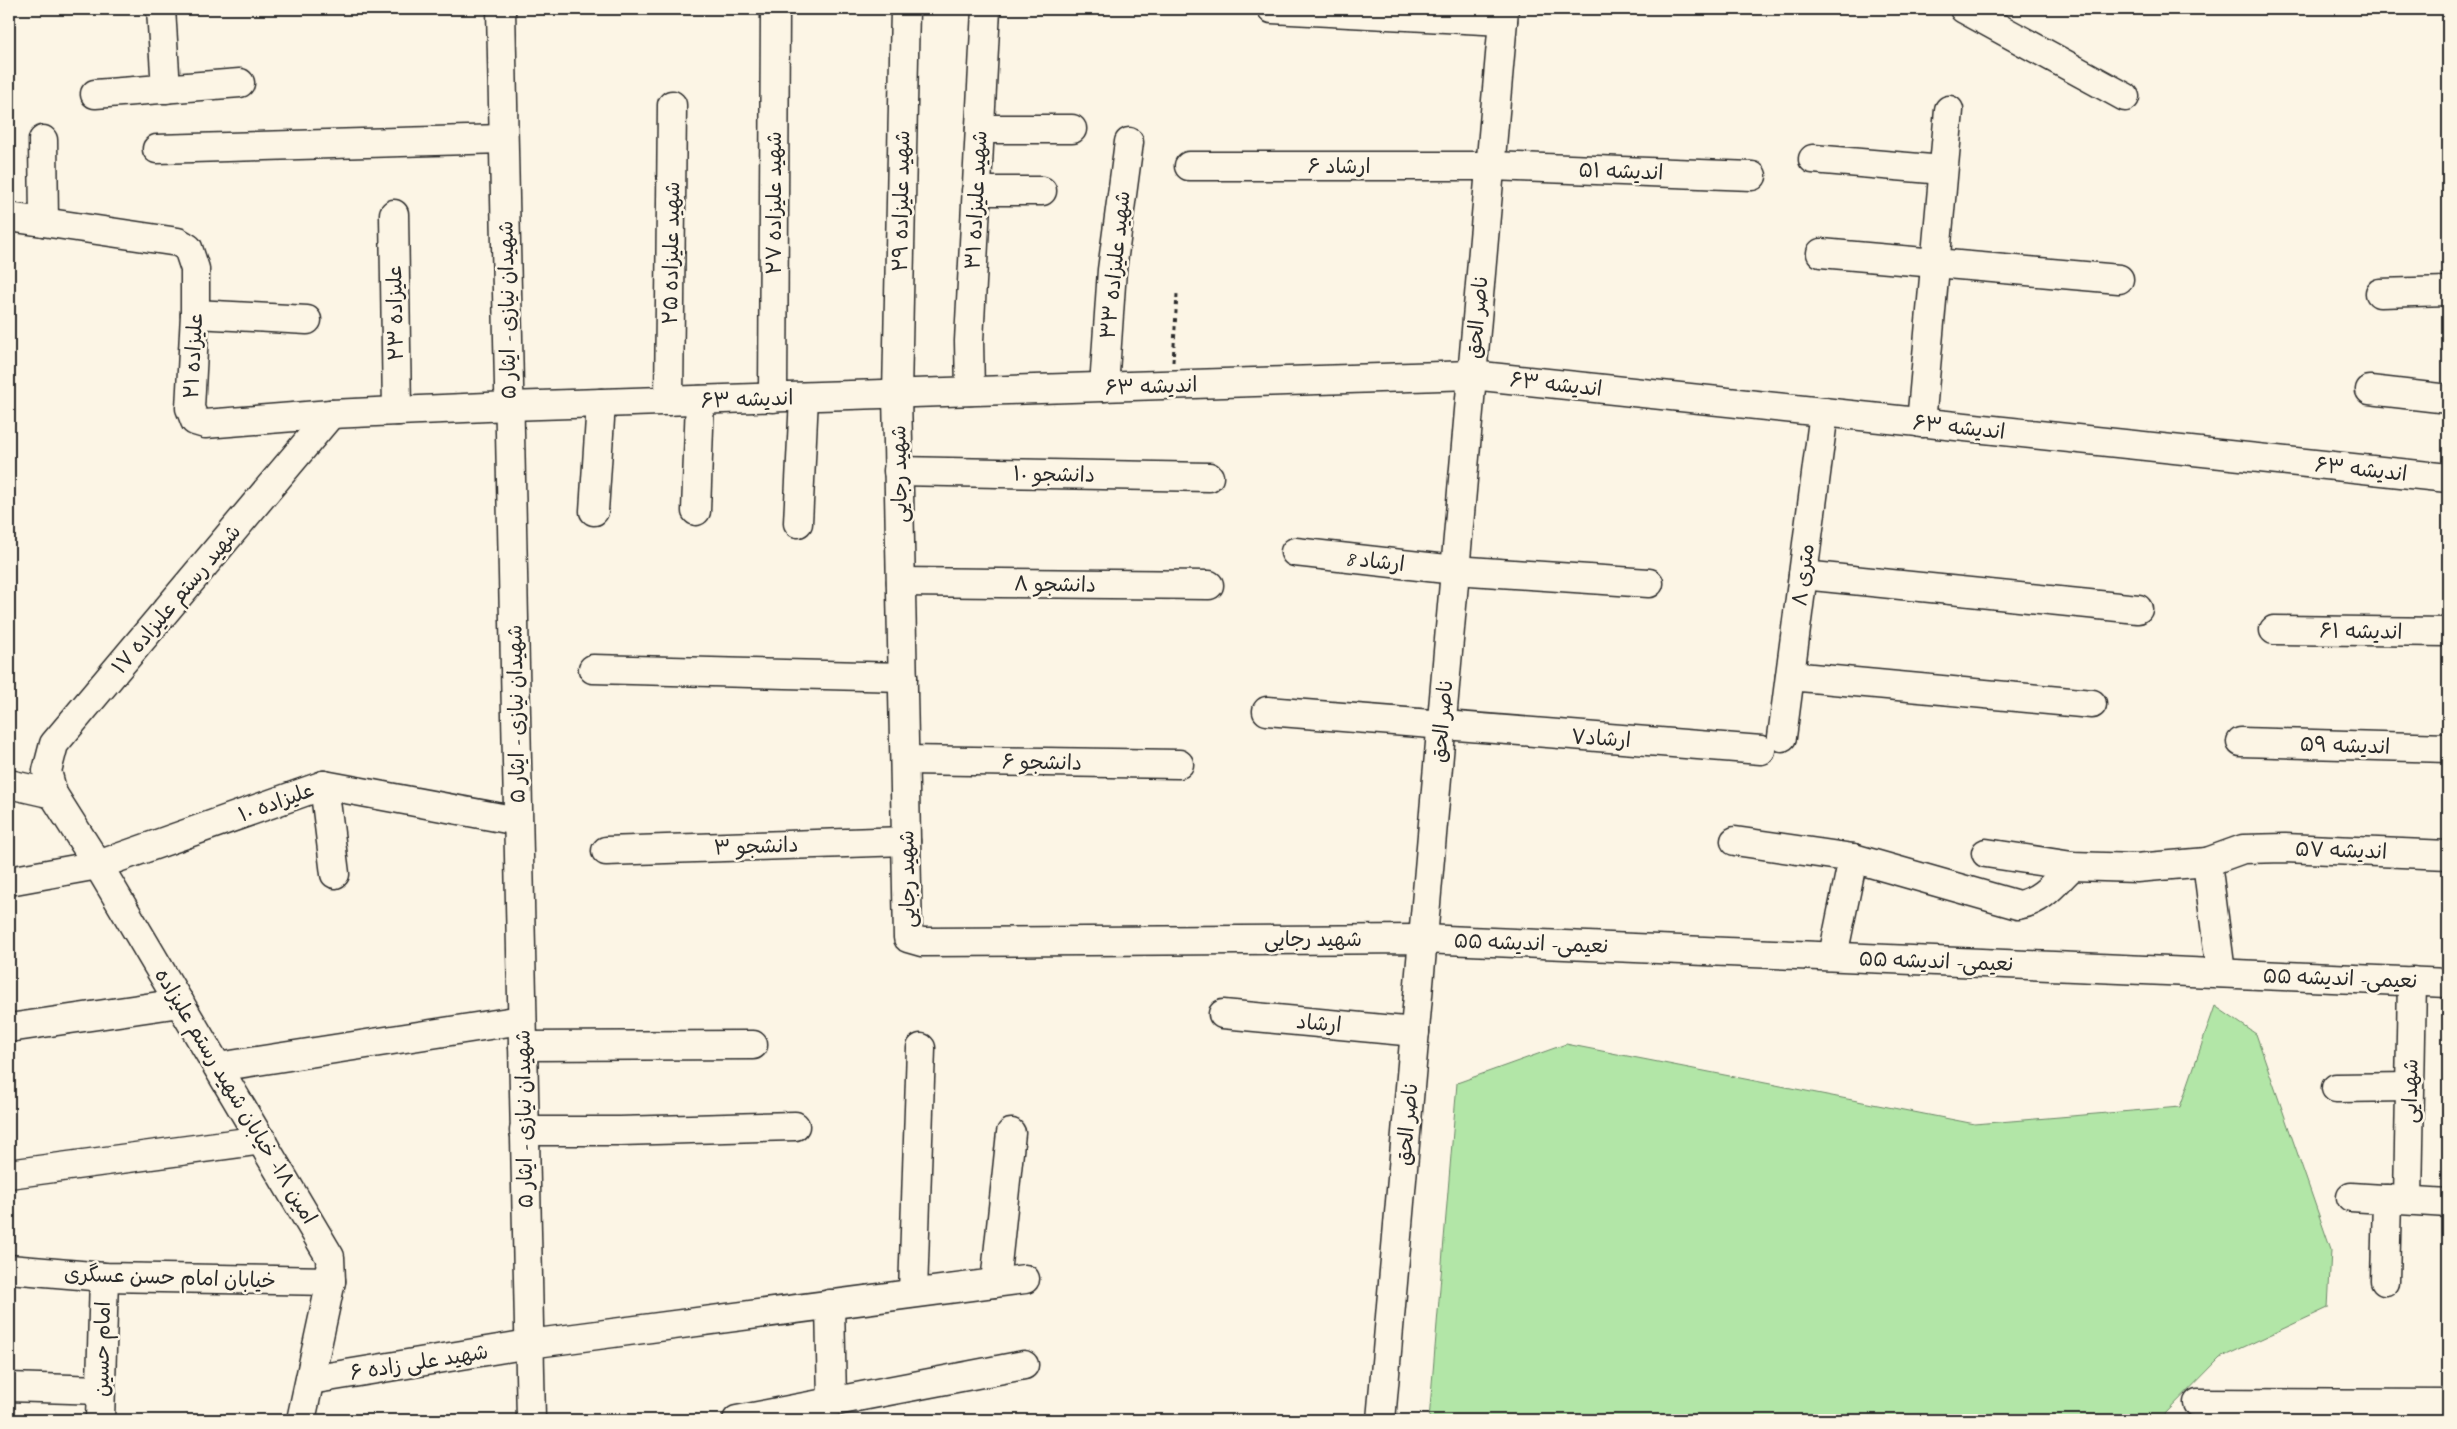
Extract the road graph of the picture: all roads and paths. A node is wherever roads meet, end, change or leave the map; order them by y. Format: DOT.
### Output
graph roads {
  1 [pos="162,9"];
  2 [pos="501,9"];
  3 [pos="775,9"];
  4 [pos="905,9"];
  5 [pos="986,9"];
  6 [pos="1272,9"];
  7 [pos="1964,9"];
  8 [pos="1503,15"];
  9 [pos="240,83"];
  10 [pos="166,89"];
  11 [pos="95,94"];
  12 [pos="2125,97"];
  13 [pos="672,105"];
  14 [pos="1949,110"];
  15 [pos="980,129"];
  16 [pos="1072,129"];
  17 [pos="504,139"];
  18 [pos="43,140"];
  19 [pos="1128,142"];
  20 [pos="157,149"];
  21 [pos="1813,159"];
  22 [pos="1189,166"];
  23 [pos="1490,166"];
  24 [pos="1943,170"];
  25 [pos="1752,176"];
  26 [pos="976,191"];
  27 [pos="1042,191"];
  28 [pos="394,214"];
  29 [pos="9,217"];
  30 [pos="44,222"];
  31 [pos="1821,253"];
  32 [pos="1935,263"];
  33 [pos="2119,279"];
  34 [pos="2448,291"];
  35 [pos="2380,293"];
  36 [pos="1177,294"];
  37 [pos="196,314"];
  38 [pos="307,320"];
  39 [pos="1472,376"];
  40 [pos="1172,385"];
  41 [pos="1104,387"];
  42 [pos="2370,390"];
  43 [pos="970,391"];
  44 [pos="897,394"];
  45 [pos="804,397"];
  46 [pos="773,398"];
  47 [pos="2448,399"];
  48 [pos="700,400"];
  49 [pos="669,401"];
  50 [pos="601,403"];
  51 [pos="509,406"];
  52 [pos="397,411"];
  53 [pos="1824,412"];
  54 [pos="331,414"];
  55 [pos="1921,423"];
  56 [pos="898,470"];
  57 [pos="1209,477"];
  58 [pos="2448,478"];
  59 [pos="594,511"];
  60 [pos="696,511"];
  61 [pos="798,523"];
  62 [pos="1295,552"];
  63 [pos="1455,570"];
  64 [pos="1803,575"];
  65 [pos="901,582"];
  66 [pos="1649,583"];
  67 [pos="1209,586"];
  68 [pos="2138,609"];
  69 [pos="2274,630"];
  70 [pos="2448,632"];
  71 [pos="593,669"];
  72 [pos="1790,676"];
  73 [pos="903,677"];
  74 [pos="2092,704"];
  75 [pos="1267,711"];
  76 [pos="1442,725"];
  77 [pos="2242,742"];
  78 [pos="1772,744"];
  79 [pos="2448,748"];
  80 [pos="905,760"];
  81 [pos="1179,764"];
  82 [pos="9,784"];
  83 [pos="324,785"];
  84 [pos="53,794"];
  85 [pos="518,820"];
  86 [pos="906,841"];
  87 [pos="1736,841"];
  88 [pos="606,851"];
  89 [pos="1986,853"];
  90 [pos="2448,855"];
  91 [pos="1854,858"];
  92 [pos="2207,862"];
  93 [pos="98,865"];
  94 [pos="2072,866"];
  95 [pos="335,874"];
  96 [pos="9,881"];
  97 [pos="1423,939"];
  98 [pos="1833,956"];
  99 [pos="2221,973"];
  100 [pos="2412,981"];
  101 [pos="2448,983"];
  102 [pos="180,1004"];
  103 [pos="1223,1014"];
  104 [pos="9,1028"];
  105 [pos="1415,1032"];
  106 [pos="522,1033"];
  107 [pos="753,1045"];
  108 [pos="921,1048"];
  109 [pos="218,1067"];
  110 [pos="2410,1087"];
  111 [pos="2336,1088"];
  112 [pos="795,1126"];
  113 [pos="524,1131"];
  114 [pos="1011,1132"];
  115 [pos="262,1140"];
  116 [pos="9,1174"];
  117 [pos="2351,1196"];
  118 [pos="2398,1199"];
  119 [pos="2448,1202"];
  120 [pos="9,1270"];
  121 [pos="104,1278"];
  122 [pos="1025,1279"];
  123 [pos="332,1281"];
  124 [pos="2385,1281"];
  125 [pos="994,1283"];
  126 [pos="913,1293"];
  127 [pos="830,1304"];
  128 [pos="529,1344"];
  129 [pos="1024,1365"];
  130 [pos="310,1380"];
  131 [pos="9,1387"];
  132 [pos="101,1390"];
  133 [pos="832,1402"];
  134 [pos="2198,1403"];
  135 [pos="2448,1404"];
  136 [pos="294,1419"];
  137 [pos="100,1420"];
  138 [pos="531,1420"];
  139 [pos="737,1420"];
  140 [pos="1381,1420"];
  1 -- 10 [label="street"];
  2 -- 17 [label="street, شهیدان نیازی - ایثار ۵"];
  3 -- 46 [label="street, شهید علیزاده ۲۷"];
  4 -- 44 [label="street, شهید علیزاده ۲۹"];
  5 -- 15 [label="street, شهید علیزاده ۳۱"];
  6 -- 8 [label="street"];
  7 -- 12 [label="street"];
  8 -- 23 [label="street, ناصر الحق"];
  9 -- 10 [label="street"];
  10 -- 11 [label="street"];
  13 -- 49 [label="street, شهید علیزاده ۲۵"];
  14 -- 24 [label="street"];
  15 -- 16 [label="street"];
  15 -- 26 [label="street, شهید علیزاده ۳۱"];
  17 -- 20 [label="street"];
  17 -- 51 [label="street, شهیدان نیازی - ایثار ۵"];
  18 -- 30 [label="street"];
  19 -- 41 [label="street, شهید علیزاده ۳۳"];
  21 -- 24 [label="street"];
  22 -- 23 [label="street, ارشاد ۶"];
  23 -- 25 [label="street, اندیشه ۵۱"];
  23 -- 39 [label="street, ناصر الحق"];
  24 -- 32 [label="street"];
  26 -- 27 [label="street"];
  26 -- 43 [label="street, شهید علیزاده ۳۱"];
  28 -- 52 [label="street, علیزاده ۲۳"];
  29 -- 30 [label="street, علیزاده ۲۱"];
  30 -- 37 [label="street, علیزاده ۲۱"];
  31 -- 32 [label="street"];
  32 -- 33 [label="street"];
  32 -- 55 [label="street"];
  34 -- 35 [label="street"];
  36 -- 40 [label="path"];
  37 -- 38 [label="street"];
  37 -- 54 [label="street, علیزاده ۲۱"];
  39 -- 40 [label="street, اندیشه ۶۳"];
  39 -- 53 [label="street, اندیشه ۶۳"];
  39 -- 63 [label="street, ناصر الحق"];
  40 -- 41 [label="street, اندیشه ۶۳"];
  41 -- 43 [label="street, اندیشه ۶۳"];
  42 -- 47 [label="street"];
  43 -- 44 [label="street, اندیشه ۶۳"];
  44 -- 45 [label="street, اندیشه ۶۳"];
  44 -- 56 [label="street, شهید رجایی"];
  45 -- 46 [label="street, اندیشه ۶۳"];
  45 -- 61 [label="street"];
  46 -- 48 [label="street, اندیشه ۶۳"];
  48 -- 49 [label="street, اندیشه ۶۳"];
  48 -- 60 [label="street"];
  49 -- 50 [label="street, اندیشه ۶۳"];
  50 -- 51 [label="street, اندیشه ۶۳"];
  50 -- 59 [label="street"];
  51 -- 52 [label="street, علیزاده ۲۱"];
  51 -- 85 [label="street, شهیدان نیازی - ایثار ۵"];
  52 -- 54 [label="street, علیزاده ۲۱"];
  53 -- 55 [label="street, اندیشه ۶۳"];
  53 -- 64 [label="street, ۸ متری"];
  54 -- 84 [label="street, ۱۷ شهید رستم علیزاده"];
  55 -- 58 [label="street, اندیشه ۶۳"];
  56 -- 57 [label="street, دانشجو ۱۰"];
  56 -- 65 [label="street, شهید رجایی"];
  62 -- 63 [label="street, ارشاد 8"];
  63 -- 66 [label="street, ارشاد 8"];
  63 -- 76 [label="street, ناصر الحق"];
  64 -- 68 [label="street"];
  64 -- 72 [label="street, ۸ متری"];
  65 -- 67 [label="street, دانشجو ۸"];
  65 -- 73 [label="street, شهید رجایی"];
  69 -- 70 [label="street, اندیشه ۶۱"];
  71 -- 73 [label="street"];
  72 -- 74 [label="street"];
  72 -- 78 [label="street, ۸ متری"];
  73 -- 80 [label="street, شهید رجایی"];
  75 -- 76 [label="street, ارشاد۷"];
  76 -- 78 [label="street, ارشاد۷"];
  76 -- 97 [label="street, ناصر الحق"];
  77 -- 79 [label="street, اندیشه ۵۹"];
  80 -- 81 [label="street, دانشجو ۶"];
  80 -- 86 [label="street, شهید رجایی"];
  82 -- 84 [label="street"];
  83 -- 85 [label="street, علیزاده ۱۰"];
  83 -- 93 [label="street, علیزاده ۱۰"];
  83 -- 95 [label="street"];
  84 -- 93 [label="street, امین ۱۸- خيابان شهيد رستم عليزاده"];
  85 -- 106 [label="street, شهیدان نیازی - ایثار ۵"];
  86 -- 88 [label="street, دانشجو ۳"];
  86 -- 97 [label="street, شهید رجایی"];
  87 -- 91 [label="street"];
  89 -- 94 [label="street, اندیشه ۵۷"];
  90 -- 92 [label="street, اندیشه ۵۷"];
  91 -- 94 [label="street"];
  91 -- 98 [label="street"];
  92 -- 94 [label="street, اندیشه ۵۷"];
  92 -- 99 [label="street"];
  93 -- 96 [label="street, علیزاده ۱۰"];
  93 -- 102 [label="street, امین ۱۸- خيابان شهيد رستم عليزاده"];
  97 -- 98 [label="street, نعیمی- اندیشه ۵۵"];
  97 -- 105 [label="street, ناصر الحق"];
  98 -- 99 [label="street, نعیمی- اندیشه ۵۵"];
  99 -- 100 [label="street, نعیمی- اندیشه ۵۵"];
  100 -- 101 [label="street, نعیمی- اندیشه ۵۵"];
  100 -- 110 [label="street, شهدایی"];
  102 -- 104 [label="street"];
  102 -- 109 [label="street, امین ۱۸- خيابان شهيد رستم عليزاده"];
  103 -- 105 [label="street, ارشاد"];
  105 -- 140 [label="street, ناصر الحق"];
  106 -- 107 [label="street"];
  106 -- 109 [label="street"];
  106 -- 113 [label="street, شهیدان نیازی - ایثار ۵"];
  108 -- 126 [label="street"];
  109 -- 115 [label="street, امین ۱۸- خيابان شهيد رستم عليزاده"];
  110 -- 111 [label="street"];
  110 -- 118 [label="street, شهدایی"];
  112 -- 113 [label="street"];
  113 -- 128 [label="street, شهیدان نیازی - ایثار ۵"];
  114 -- 125 [label="street"];
  115 -- 116 [label="street"];
  115 -- 123 [label="street, امین ۱۸- خيابان شهيد رستم عليزاده"];
  117 -- 118 [label="street"];
  118 -- 119 [label="street"];
  118 -- 124 [label="street, شهدایی"];
  120 -- 121 [label="street, خیابان امام حسن عسگری"];
  121 -- 123 [label="street, خیابان امام حسن عسگری"];
  121 -- 132 [label="street, امام حسین"];
  122 -- 125 [label="street, شهید علی زاده ۶"];
  123 -- 130 [label="street, امین ۱۸- خيابان شهيد رستم عليزاده"];
  125 -- 126 [label="street, شهید علی زاده ۶"];
  126 -- 127 [label="street, شهید علی زاده ۶"];
  127 -- 128 [label="street, شهید علی زاده ۶"];
  127 -- 133 [label="street"];
  128 -- 130 [label="street, شهید علی زاده ۶"];
  128 -- 138 [label="street, شهیدان نیازی - ایثار ۵"];
  129 -- 133 [label="street"];
  130 -- 136 [label="street, امین ۱۸- خيابان شهيد رستم عليزاده"];
  131 -- 132 [label="street"];
  132 -- 137 [label="street, امام حسین"];
  133 -- 139 [label="street"];
  134 -- 135 [label="street"];
}
